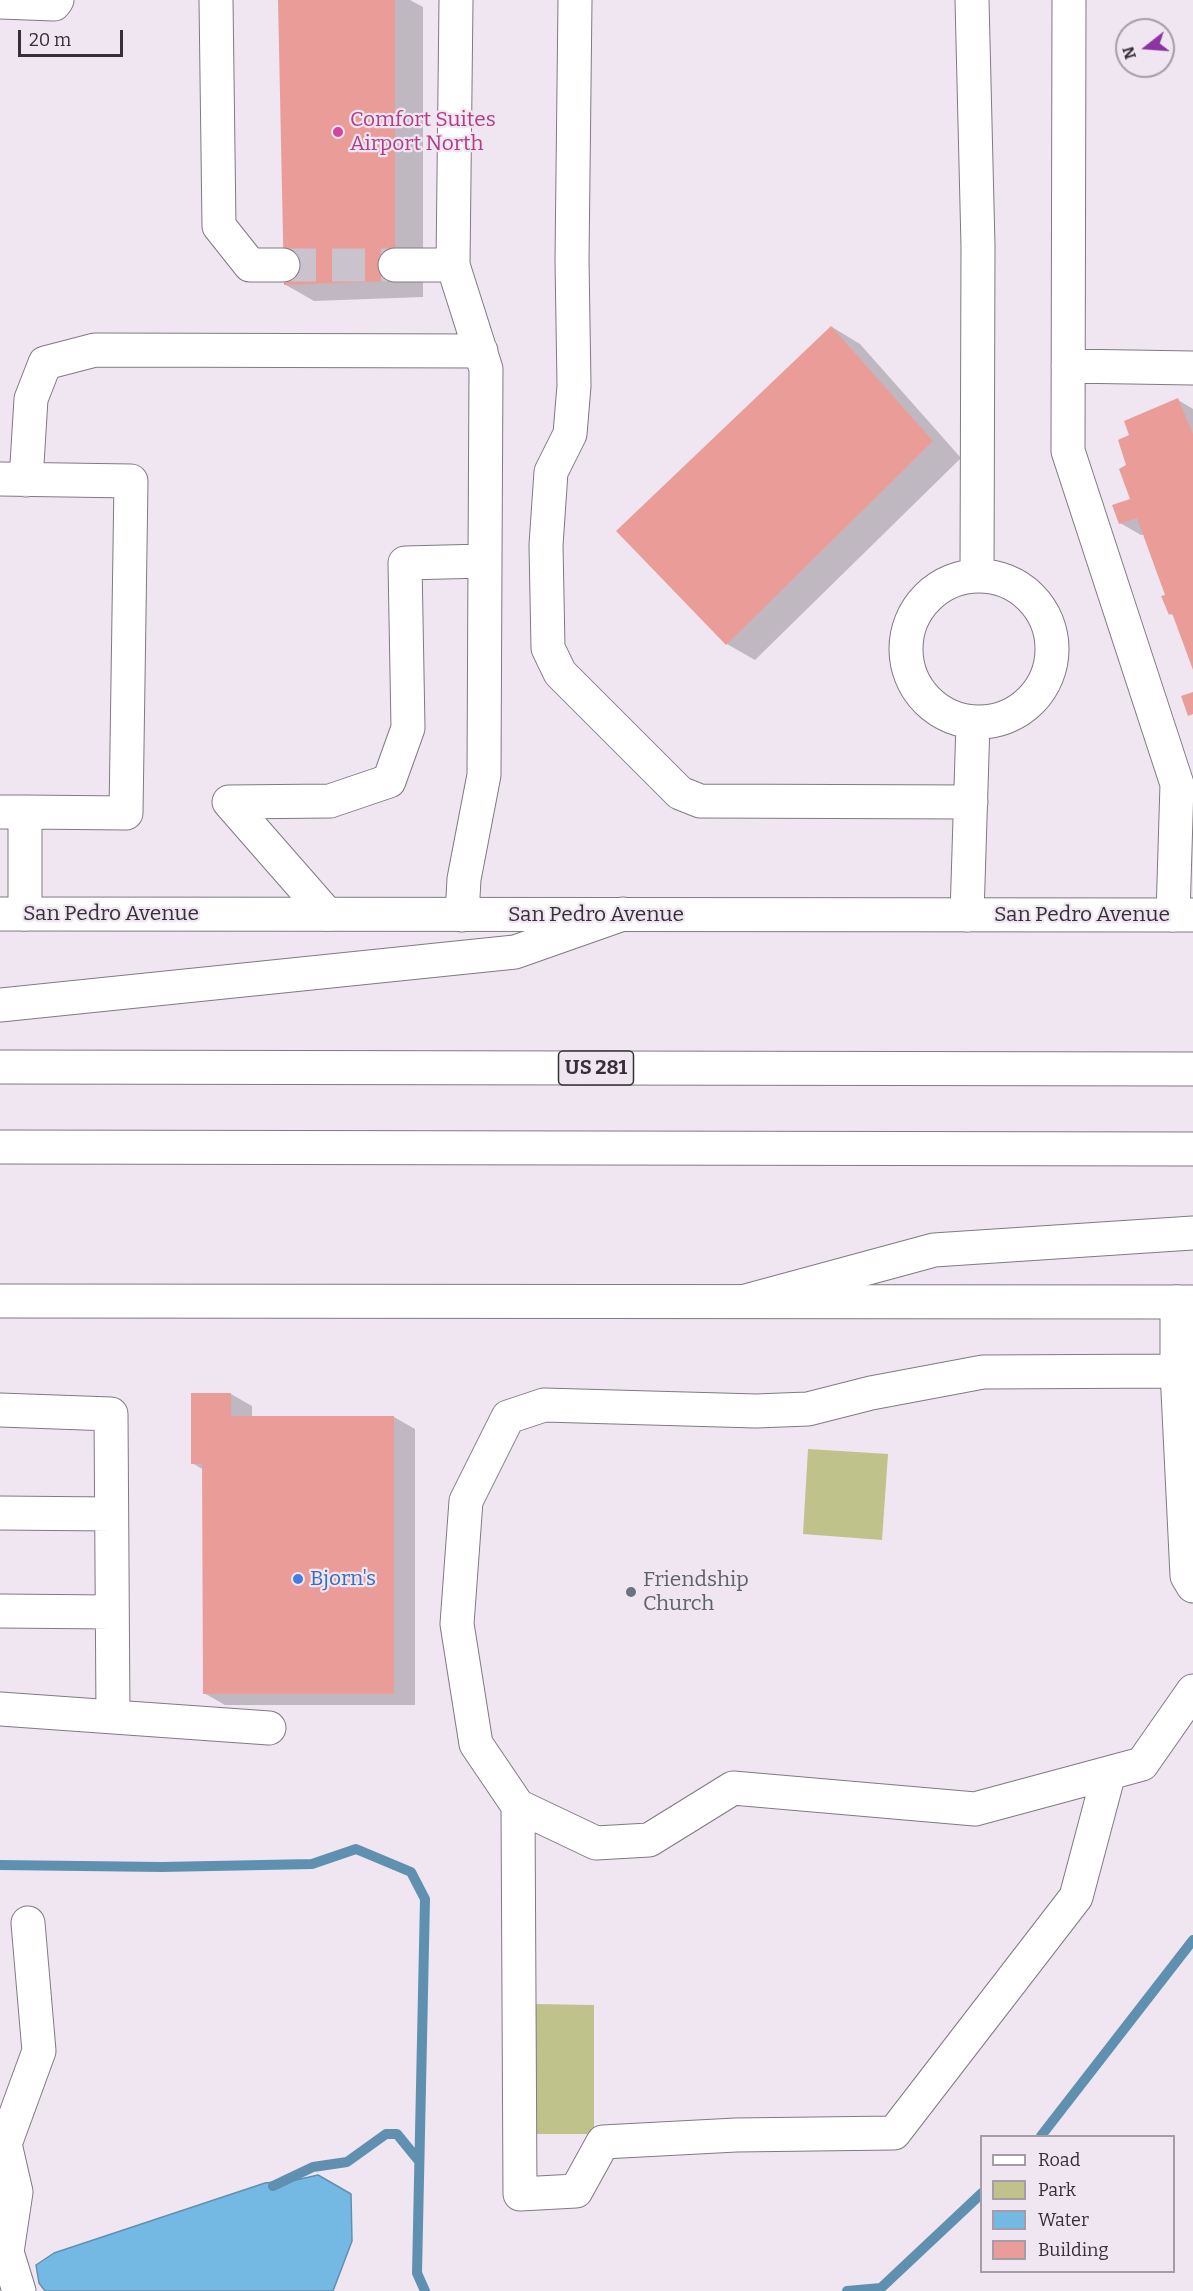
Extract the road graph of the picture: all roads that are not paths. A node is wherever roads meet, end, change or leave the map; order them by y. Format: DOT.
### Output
graph roads {
  1 [pos="57,0"];
  2 [pos="216,0"];
  3 [pos="456,0"];
  4 [pos="575,0"];
  5 [pos="972,0"];
  6 [pos="1069,0"];
  7 [pos="0,2"];
  8 [pos="283,265"];
  9 [pos="395,265"];
  10 [pos="453,265"];
  11 [pos="481,351"];
  12 [pos="1068,366"];
  13 [pos="1193,368"];
  14 [pos="13,480"];
  15 [pos="485,561"];
  16 [pos="977,576"];
  17 [pos="973,723"];
  18 [pos="1185,785"];
  19 [pos="971,802"];
  20 [pos="12,812"];
  21 [pos="12,914"];
  22 [pos="327,914"];
  23 [pos="623,914"];
  24 [pos="462,915"];
  25 [pos="967,915"];
  26 [pos="1183,915"];
  27 [pos="0,1005"];
  28 [pos="0,1067"];
  29 [pos="1193,1069"];
  30 [pos="0,1147"];
  31 [pos="1193,1149"];
  32 [pos="1193,1233"];
  33 [pos="0,1300"];
  34 [pos="746,1301"];
  35 [pos="1185,1302"];
  36 [pos="1177,1371"];
  37 [pos="0,1410"];
  38 [pos="0,1513"];
  39 [pos="111,1514"];
  40 [pos="1193,1586"];
  41 [pos="0,1611"];
  42 [pos="112,1611"];
  43 [pos="1193,1691"];
  44 [pos="0,1709"];
  45 [pos="112,1717"];
  46 [pos="269,1728"];
  47 [pos="1109,1773"];
  48 [pos="518,1806"];
  49 [pos="28,1923"];
  50 [pos="2,2143"];
  51 [pos="4,2251"];
  52 [pos="19,2291"];
  1 -- 7 [label="main road"];
  2 -- 8 [label="main road"];
  3 -- 10 [label="main road"];
  4 -- 19 [label="main road"];
  5 -- 16 [label="main road"];
  6 -- 12 [label="main road"];
  9 -- 10 [label="main road"];
  10 -- 11 [label="main road"];
  11 -- 14 [label="main road"];
  11 -- 15 [label="main road"];
  12 -- 13 [label="main road"];
  12 -- 18 [label="main road"];
  14 -- 20 [label="main road"];
  15 -- 22 [label="main road"];
  15 -- 24 [label="main road"];
  16 -- 17 [label="main road"];
  16 -- 17 [label="main road"];
  17 -- 19 [label="main road"];
  18 -- 26 [label="main road"];
  19 -- 25 [label="main road"];
  20 -- 21 [label="main road"];
  21 -- 22 [label="main road, San Pedro Avenue"];
  22 -- 24 [label="main road, San Pedro Avenue"];
  23 -- 24 [label="main road, San Pedro Avenue"];
  23 -- 25 [label="main road, San Pedro Avenue"];
  23 -- 27 [label="main road"];
  25 -- 26 [label="main road, San Pedro Avenue"];
  28 -- 29 [label="main road, US 281"];
  30 -- 31 [label="main road"];
  32 -- 34 [label="main road"];
  33 -- 34 [label="main road"];
  34 -- 35 [label="main road"];
  35 -- 36 [label="main road"];
  36 -- 40 [label="main road"];
  36 -- 48 [label="main road"];
  37 -- 39 [label="main road"];
  38 -- 39 [label="main road"];
  39 -- 42 [label="main road"];
  41 -- 42 [label="main road"];
  42 -- 45 [label="main road"];
  43 -- 47 [label="main road"];
  44 -- 45 [label="main road"];
  45 -- 46 [label="main road"];
  47 -- 48 [label="main road"];
  47 -- 48 [label="main road"];
  49 -- 50 [label="main road"];
  50 -- 51 [label="main road"];
  51 -- 52 [label="main road"];
}
